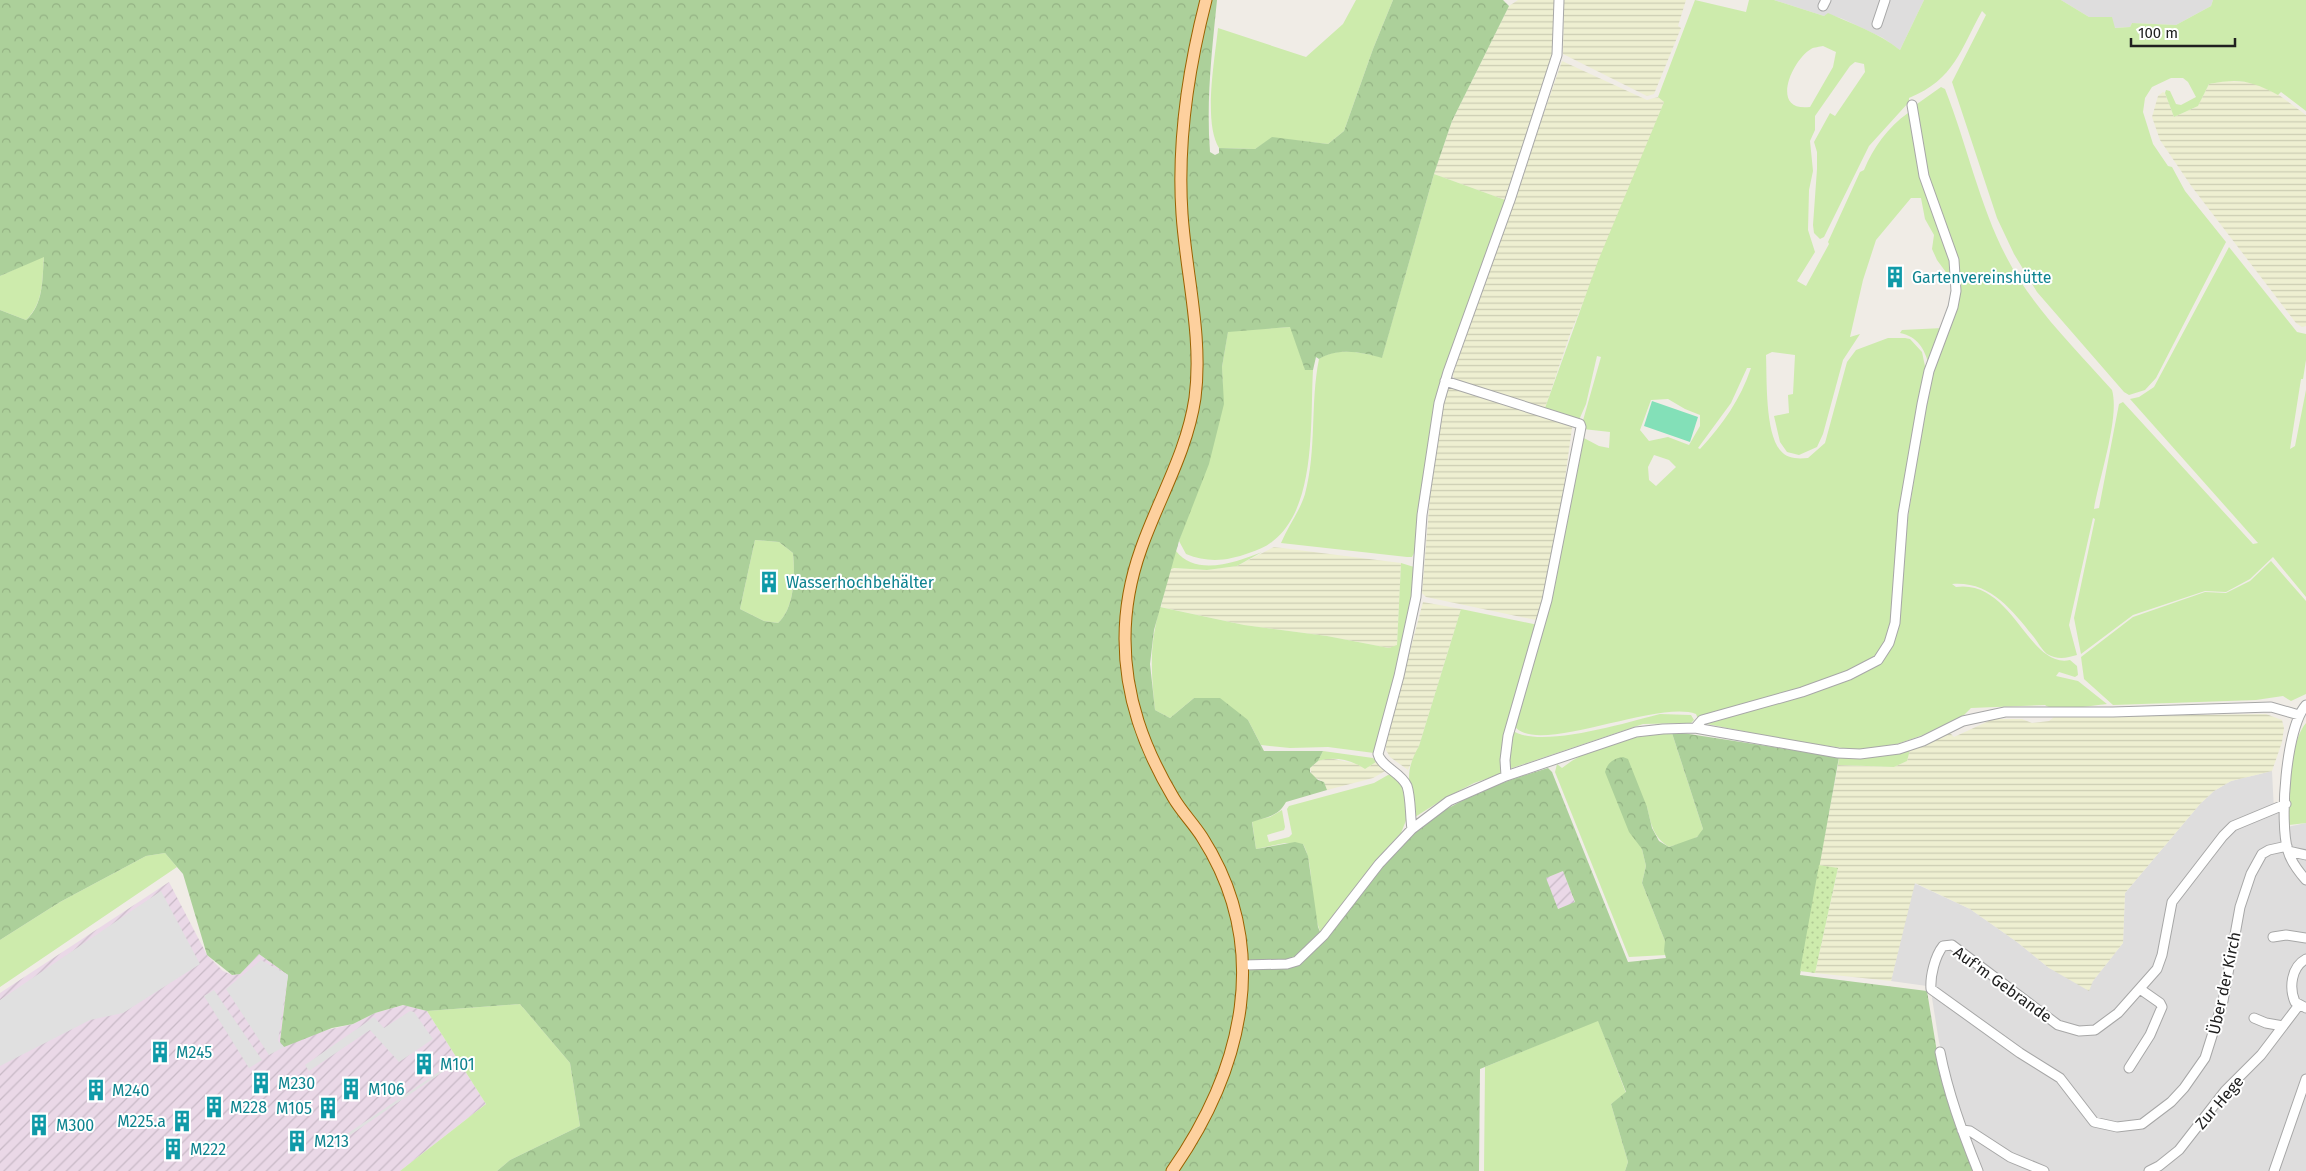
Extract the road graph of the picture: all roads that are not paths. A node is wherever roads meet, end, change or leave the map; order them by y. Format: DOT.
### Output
graph roads {
  1 [pos="1206,0"];
  2 [pos="1559,0"];
  3 [pos="1885,0"];
  4 [pos="1877,24"];
  5 [pos="1912,104"];
  6 [pos="1445,380"];
  7 [pos="2306,705"];
  8 [pos="2299,714"];
  9 [pos="1695,728"];
  10 [pos="1506,776"];
  11 [pos="2286,804"];
  12 [pos="1412,829"];
  13 [pos="2288,849"];
  14 [pos="2306,855"];
  15 [pos="2306,880"];
  16 [pos="2273,937"];
  17 [pos="2306,938"];
  18 [pos="2306,960"];
  19 [pos="1244,965"];
  20 [pos="1931,989"];
  21 [pos="2140,989"];
  22 [pos="2302,1007"];
  23 [pos="2254,1018"];
  24 [pos="2283,1026"];
  25 [pos="1940,1052"];
  26 [pos="2129,1068"];
  27 [pos="2306,1079"];
  28 [pos="1962,1130"];
  29 [pos="1172,1171"];
  30 [pos="1978,1171"];
  31 [pos="2044,1171"];
  32 [pos="2149,1171"];
  33 [pos="2274,1171"];
  1 -- 19 [label="main road"];
  2 -- 6 [label="street"];
  3 -- 4 [label="street"];
  5 -- 9 [label="street"];
  6 -- 10 [label="street"];
  6 -- 12 [label="street"];
  7 -- 8 [label="street"];
  8 -- 9 [label="street"];
  8 -- 11 [label="street"];
  9 -- 10 [label="street"];
  10 -- 12 [label="street"];
  11 -- 13 [label="street"];
  11 -- 21 [label="street, Auf'm Gebrande"];
  12 -- 19 [label="street"];
  13 -- 14 [label="street"];
  13 -- 15 [label="street"];
  13 -- 20 [label="street, Über der Kirch"];
  16 -- 17 [label="street"];
  18 -- 22 [label="street"];
  19 -- 29 [label="main road"];
  20 -- 21 [label="street, Auf'm Gebrande"];
  21 -- 26 [label="street"];
  22 -- 24 [label="street, Zur Hege"];
  23 -- 24 [label="street"];
  24 -- 32 [label="street, Zur Hege"];
  25 -- 28 [label="street"];
  27 -- 33 [label="street"];
  28 -- 30 [label="street"];
  28 -- 31 [label="street"];
}
